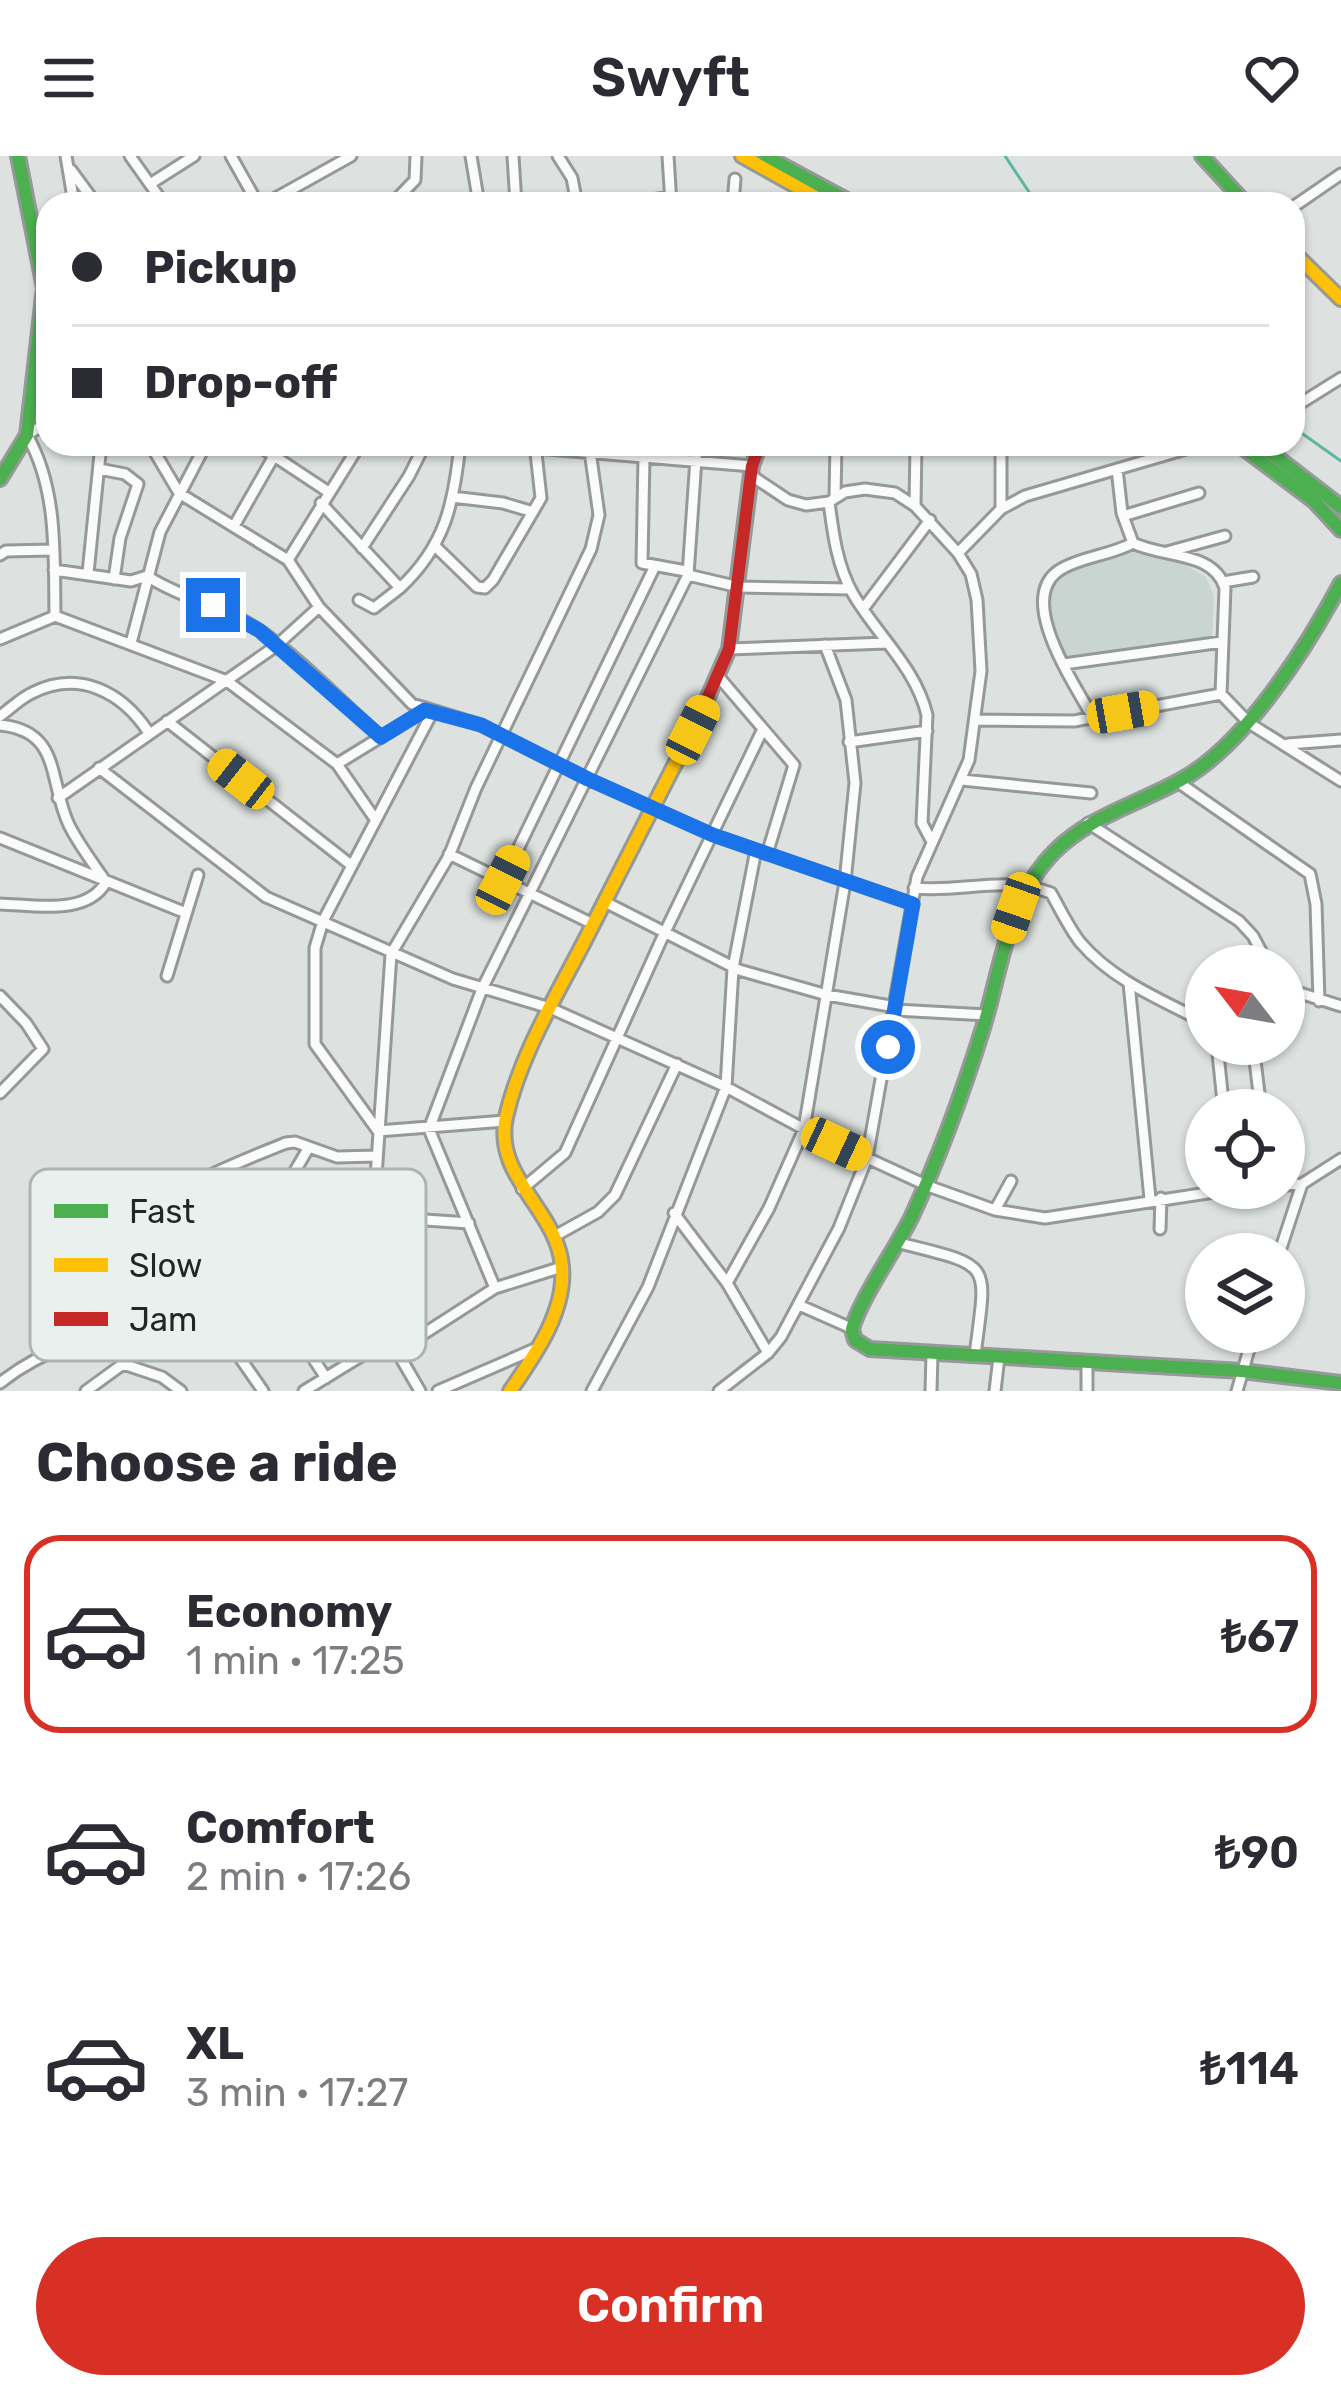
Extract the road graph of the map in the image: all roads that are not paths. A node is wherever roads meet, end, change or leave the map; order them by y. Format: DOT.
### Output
graph roads {
  1 [pos="18,156"];
  2 [pos="130,156"];
  3 [pos="194,156"];
  4 [pos="231,156"];
  5 [pos="351,156"];
  6 [pos="416,156"];
  7 [pos="471,156"];
  8 [pos="513,156"];
  9 [pos="558,156"];
  10 [pos="668,156"];
  11 [pos="742,156"];
  12 [pos="1202,156"];
  13 [pos="774,158"];
  14 [pos="67,160"];
  15 [pos="1341,174"];
  16 [pos="735,179"];
  17 [pos="150,184"];
  18 [pos="72,192"];
  19 [pos="87,192"];
  20 [pos="156,192"];
  21 [pos="254,192"];
  22 [pos="284,192"];
  23 [pos="404,192"];
  24 [pos="477,192"];
  25 [pos="514,192"];
  26 [pos="575,192"];
  27 [pos="670,192"];
  28 [pos="734,192"];
  29 [pos="806,192"];
  30 [pos="833,192"];
  31 [pos="1235,192"];
  32 [pos="1305,199"];
  33 [pos="36,247"];
  34 [pos="1305,264"];
  35 [pos="1341,299"];
  36 [pos="36,378"];
  37 [pos="1341,378"];
  38 [pos="1305,400"];
  39 [pos="36,429"];
  40 [pos="27,435"];
  41 [pos="36,454"];
  42 [pos="37,456"];
  43 [pos="100,456"];
  44 [pos="157,456"];
  45 [pos="199,456"];
  46 [pos="272,456"];
  47 [pos="283,456"];
  48 [pos="351,456"];
  49 [pos="419,456"];
  50 [pos="458,456"];
  51 [pos="537,456"];
  52 [pos="591,456"];
  53 [pos="642,456"];
  54 [pos="673,456"];
  55 [pos="756,456"];
  56 [pos="835,456"];
  57 [pos="916,456"];
  58 [pos="1001,456"];
  59 [pos="1162,456"];
  60 [pos="1269,456"];
  61 [pos="1272,456"];
  62 [pos="697,459"];
  63 [pos="99,469"];
  64 [pos="1117,469"];
  65 [pos="752,471"];
  66 [pos="0,478"];
  67 [pos="327,491"];
  68 [pos="179,493"];
  69 [pos="1199,493"];
  70 [pos="452,497"];
  71 [pos="832,500"];
  72 [pos="321,503"];
  73 [pos="915,506"];
  74 [pos="1341,507"];
  75 [pos="1001,508"];
  76 [pos="530,511"];
  77 [pos="1123,516"];
  78 [pos="930,520"];
  79 [pos="234,526"];
  80 [pos="1341,530"];
  81 [pos="1225,536"];
  82 [pos="1133,543"];
  83 [pos="436,547"];
  84 [pos="362,548"];
  85 [pos="53,550"];
  86 [pos="958,553"];
  87 [pos="1162,553"];
  88 [pos="0,555"];
  89 [pos="288,560"];
  90 [pos="655,566"];
  91 [pos="54,570"];
  92 [pos="88,573"];
  93 [pos="687,573"];
  94 [pos="147,576"];
  95 [pos="1253,577"];
  96 [pos="114,579"];
  97 [pos="1223,582"];
  98 [pos="1340,585"];
  99 [pos="739,587"];
  100 [pos="400,589"];
  101 [pos="850,589"];
  102 [pos="358,600"];
  103 [pos="319,607"];
  104 [pos="863,609"];
  105 [pos="55,616"];
  106 [pos="0,639"];
  107 [pos="1222,642"];
  108 [pos="886,643"];
  109 [pos="131,644"];
  110 [pos="824,645"];
  111 [pos="276,646"];
  112 [pos="729,649"];
  113 [pos="1064,664"];
  114 [pos="718,676"];
  115 [pos="227,681"];
  116 [pos="1221,694"];
  117 [pos="428,711"];
  118 [pos="1093,718"];
  119 [pos="977,720"];
  120 [pos="0,721"];
  121 [pos="167,721"];
  122 [pos="1250,723"];
  123 [pos="764,729"];
  124 [pos="927,731"];
  125 [pos="149,733"];
  126 [pos="503,736"];
  127 [pos="381,737"];
  128 [pos="1341,740"];
  129 [pos="849,742"];
  130 [pos="1288,744"];
  131 [pos="337,764"];
  132 [pos="561,766"];
  133 [pos="99,768"];
  134 [pos="588,779"];
  135 [pos="962,780"];
  136 [pos="1341,781"];
  137 [pos="1177,782"];
  138 [pos="1090,794"];
  139 [pos="58,798"];
  140 [pos="652,808"];
  141 [pos="375,820"];
  142 [pos="1088,823"];
  143 [pos="713,835"];
  144 [pos="0,838"];
  145 [pos="931,840"];
  146 [pos="762,852"];
  147 [pos="449,854"];
  148 [pos="351,865"];
  149 [pos="198,875"];
  150 [pos="503,880"];
  151 [pos="106,882"];
  152 [pos="845,883"];
  153 [pos="1028,884"];
  154 [pos="914,888"];
  155 [pos="532,894"];
  156 [pos="604,902"];
  157 [pos="0,904"];
  158 [pos="913,904"];
  159 [pos="186,913"];
  160 [pos="322,921"];
  161 [pos="593,924"];
  162 [pos="664,934"];
  163 [pos="1257,945"];
  164 [pos="391,954"];
  165 [pos="733,968"];
  166 [pos="166,976"];
  167 [pos="1129,983"];
  168 [pos="482,989"];
  169 [pos="826,995"];
  170 [pos="1305,995"];
  171 [pos="0,996"];
  172 [pos="1319,1000"];
  173 [pos="1341,1006"];
  174 [pos="550,1008"];
  175 [pos="895,1008"];
  176 [pos="1185,1012"];
  177 [pos="987,1015"];
  178 [pos="616,1039"];
  179 [pos="677,1064"];
  180 [pos="726,1087"];
  181 [pos="0,1093"];
  182 [pos="505,1121"];
  183 [pos="429,1129"];
  184 [pos="804,1129"];
  185 [pos="378,1132"];
  186 [pos="309,1147"];
  187 [pos="376,1156"];
  188 [pos="867,1158"];
  189 [pos="1341,1159"];
  190 [pos="219,1169"];
  191 [pos="296,1169"];
  192 [pos="376,1169"];
  193 [pos="1011,1181"];
  194 [pos="1305,1182"];
  195 [pos="928,1186"];
  196 [pos="522,1189"];
  197 [pos="1185,1195"];
  198 [pos="1155,1199"];
  199 [pos="995,1210"];
  200 [pos="674,1213"];
  201 [pos="426,1220"];
  202 [pos="469,1223"];
  203 [pos="1160,1229"];
  204 [pos="553,1237"];
  205 [pos="900,1243"];
  206 [pos="562,1267"];
  207 [pos="727,1283"];
  208 [pos="495,1288"];
  209 [pos="800,1305"];
  210 [pos="851,1328"];
  211 [pos="426,1332"];
  212 [pos="768,1353"];
  213 [pos="1248,1353"];
  214 [pos="532,1354"];
  215 [pos="932,1354"];
  216 [pos="974,1355"];
  217 [pos="999,1357"];
  218 [pos="32,1361"];
  219 [pos="242,1361"];
  220 [pos="315,1361"];
  221 [pos="353,1361"];
  222 [pos="403,1361"];
  223 [pos="1087,1364"];
  224 [pos="1242,1371"];
  225 [pos="326,1378"];
  226 [pos="0,1383"];
  227 [pos="1341,1383"];
  228 [pos="86,1391"];
  229 [pos="181,1391"];
  230 [pos="263,1391"];
  231 [pos="304,1391"];
  232 [pos="420,1391"];
  233 [pos="438,1391"];
  234 [pos="507,1391"];
  235 [pos="592,1391"];
  236 [pos="719,1391"];
  237 [pos="931,1391"];
  238 [pos="995,1391"];
  239 [pos="1087,1391"];
  240 [pos="1237,1391"];
  1 -- 33 [label="street"];
  2 -- 17 [label="street"];
  3 -- 17 [label="street"];
  4 -- 21 [label="street"];
  5 -- 22 [label="street"];
  6 -- 23 [label="street"];
  7 -- 24 [label="street"];
  8 -- 25 [label="street"];
  9 -- 26 [label="street"];
  10 -- 27 [label="street"];
  11 -- 29 [label="street"];
  12 -- 31 [label="street"];
  13 -- 30 [label="street"];
  14 -- 18 [label="street"];
  14 -- 19 [label="street"];
  15 -- 32 [label="street"];
  16 -- 28 [label="street"];
  17 -- 20 [label="street"];
  34 -- 35 [label="street"];
  36 -- 40 [label="street"];
  37 -- 38 [label="street"];
  39 -- 40 [label="street"];
  40 -- 41 [label="street"];
  40 -- 66 [label="street"];
  42 -- 85 [label="street"];
  43 -- 63 [label="street"];
  44 -- 68 [label="street"];
  45 -- 68 [label="street"];
  46 -- 79 [label="street"];
  47 -- 67 [label="street"];
  48 -- 67 [label="street"];
  49 -- 84 [label="street"];
  50 -- 70 [label="street"];
  51 -- 76 [label="street"];
  52 -- 126 [label="street"];
  53 -- 90 [label="street"];
  54 -- 62 [label="street"];
  55 -- 65 [label="street"];
  56 -- 71 [label="street"];
  57 -- 73 [label="street"];
  58 -- 75 [label="street"];
  59 -- 64 [label="street"];
  60 -- 80 [label="street"];
  61 -- 74 [label="street"];
  62 -- 65 [label="street"];
  62 -- 93 [label="street"];
  63 -- 92 [label="street"];
  63 -- 96 [label="street"];
  64 -- 75 [label="street"];
  64 -- 77 [label="street"];
  65 -- 71 [label="street"];
  65 -- 99 [label="street"];
  67 -- 72 [label="street"];
  68 -- 79 [label="street"];
  68 -- 94 [label="street"];
  69 -- 77 [label="street"];
  70 -- 76 [label="street"];
  70 -- 83 [label="street"];
  71 -- 73 [label="street"];
  71 -- 101 [label="street"];
  72 -- 84 [label="street"];
  72 -- 89 [label="street"];
  73 -- 78 [label="street"];
  75 -- 86 [label="street"];
  76 -- 83 [label="street"];
  77 -- 82 [label="street"];
  78 -- 86 [label="street"];
  78 -- 104 [label="street"];
  79 -- 89 [label="street"];
  81 -- 87 [label="street"];
  82 -- 87 [label="street"];
  82 -- 113 [label="street"];
  83 -- 100 [label="street"];
  84 -- 100 [label="street"];
  85 -- 88 [label="street"];
  85 -- 91 [label="street"];
  86 -- 119 [label="street"];
  87 -- 97 [label="street"];
  89 -- 103 [label="street"];
  90 -- 93 [label="street"];
  90 -- 132 [label="street"];
  91 -- 92 [label="street"];
  91 -- 105 [label="street"];
  92 -- 96 [label="street"];
  93 -- 99 [label="street"];
  93 -- 134 [label="street"];
  94 -- 96 [label="street"];
  94 -- 109 [label="street"];
  94 -- 111 [label="street"];
  95 -- 97 [label="street"];
  97 -- 107 [label="street"];
  98 -- 122 [label="street"];
  99 -- 101 [label="street"];
  99 -- 112 [label="street"];
  100 -- 102 [label="street"];
  101 -- 104 [label="street"];
  103 -- 111 [label="street"];
  103 -- 117 [label="street"];
  104 -- 108 [label="street"];
  105 -- 106 [label="street"];
  105 -- 109 [label="street"];
  107 -- 113 [label="street"];
  107 -- 116 [label="street"];
  108 -- 110 [label="street"];
  108 -- 124 [label="street"];
  109 -- 115 [label="street"];
  110 -- 112 [label="street"];
  110 -- 129 [label="street"];
  111 -- 115 [label="street"];
  111 -- 127 [label="street"];
  112 -- 114 [label="street"];
  113 -- 118 [label="street"];
  114 -- 123 [label="street"];
  114 -- 140 [label="street"];
  115 -- 121 [label="street"];
  115 -- 131 [label="street"];
  116 -- 118 [label="street"];
  116 -- 122 [label="street"];
  117 -- 126 [label="street"];
  117 -- 127 [label="street"];
  117 -- 141 [label="street"];
  118 -- 119 [label="street"];
  119 -- 135 [label="street"];
  120 -- 125 [label="street"];
  120 -- 139 [label="street"];
  121 -- 125 [label="street"];
  121 -- 148 [label="street"];
  122 -- 130 [label="street"];
  122 -- 137 [label="street"];
  123 -- 143 [label="street"];
  123 -- 146 [label="street"];
  124 -- 129 [label="street"];
  124 -- 145 [label="street"];
  125 -- 133 [label="street"];
  126 -- 132 [label="street"];
  126 -- 147 [label="street"];
  127 -- 131 [label="street"];
  128 -- 130 [label="street"];
  129 -- 152 [label="street"];
  130 -- 136 [label="street"];
  131 -- 141 [label="street"];
  132 -- 134 [label="street"];
  132 -- 150 [label="street"];
  133 -- 139 [label="street"];
  133 -- 160 [label="street"];
  134 -- 140 [label="street"];
  134 -- 155 [label="street"];
  135 -- 138 [label="street"];
  135 -- 145 [label="street"];
  137 -- 142 [label="street"];
  137 -- 172 [label="street"];
  139 -- 151 [label="street"];
  140 -- 143 [label="street"];
  140 -- 156 [label="street"];
  141 -- 148 [label="street"];
  142 -- 153 [label="street"];
  142 -- 163 [label="street"];
  143 -- 146 [label="street"];
  143 -- 162 [label="street"];
  144 -- 151 [label="street"];
  145 -- 154 [label="street"];
  146 -- 152 [label="street"];
  146 -- 165 [label="street"];
  147 -- 150 [label="street"];
  147 -- 164 [label="street"];
  148 -- 160 [label="street"];
  149 -- 159 [label="street"];
  150 -- 155 [label="street"];
  151 -- 157 [label="street"];
  151 -- 159 [label="street"];
  152 -- 158 [label="street"];
  152 -- 169 [label="street"];
  153 -- 154 [label="street"];
  153 -- 167 [label="street"];
  153 -- 177 [label="street"];
  154 -- 158 [label="street"];
  155 -- 161 [label="street"];
  155 -- 168 [label="street"];
  156 -- 161 [label="street"];
  156 -- 162 [label="street"];
  158 -- 175 [label="street"];
  159 -- 166 [label="street"];
  160 -- 164 [label="street"];
  160 -- 185 [label="street"];
  161 -- 174 [label="street"];
  162 -- 165 [label="street"];
  162 -- 178 [label="street"];
  164 -- 168 [label="street"];
  164 -- 185 [label="street"];
  165 -- 169 [label="street"];
  165 -- 180 [label="street"];
  167 -- 176 [label="street"];
  167 -- 198 [label="street"];
  168 -- 174 [label="street"];
  168 -- 183 [label="street"];
  169 -- 175 [label="street"];
  169 -- 184 [label="street"];
  170 -- 172 [label="street"];
  171 -- 181 [label="street"];
  172 -- 173 [label="street"];
  174 -- 178 [label="street"];
  174 -- 182 [label="street"];
  175 -- 177 [label="street"];
  175 -- 188 [label="street"];
  177 -- 195 [label="street"];
  178 -- 179 [label="street"];
  178 -- 196 [label="street"];
  179 -- 180 [label="street"];
  179 -- 204 [label="street"];
  180 -- 184 [label="street"];
  180 -- 200 [label="street"];
  182 -- 183 [label="street"];
  182 -- 196 [label="street"];
  183 -- 185 [label="street"];
  183 -- 202 [label="street"];
  184 -- 188 [label="street"];
  184 -- 207 [label="street"];
  185 -- 187 [label="street"];
  186 -- 187 [label="street"];
  186 -- 190 [label="street"];
  186 -- 191 [label="street"];
  187 -- 192 [label="street"];
  188 -- 195 [label="street"];
  188 -- 209 [label="street"];
  189 -- 194 [label="street"];
  193 -- 199 [label="street"];
  195 -- 199 [label="street"];
  195 -- 205 [label="street"];
  196 -- 204 [label="street"];
  197 -- 198 [label="street"];
  198 -- 199 [label="street"];
  198 -- 203 [label="street"];
  200 -- 207 [label="street"];
  200 -- 235 [label="street"];
  201 -- 202 [label="street"];
  202 -- 208 [label="street"];
  204 -- 206 [label="street"];
  205 -- 210 [label="street"];
  205 -- 216 [label="street"];
  206 -- 208 [label="street"];
  206 -- 214 [label="street"];
  207 -- 212 [label="street"];
  208 -- 211 [label="street"];
  209 -- 210 [label="street"];
  209 -- 212 [label="street"];
  210 -- 215 [label="street"];
  212 -- 236 [label="street"];
  213 -- 224 [label="street"];
  214 -- 233 [label="street"];
  214 -- 234 [label="street"];
  215 -- 216 [label="street"];
  215 -- 237 [label="street"];
  216 -- 217 [label="street"];
  217 -- 223 [label="street"];
  217 -- 238 [label="street"];
  218 -- 226 [label="street"];
  219 -- 230 [label="street"];
  220 -- 225 [label="street"];
  221 -- 225 [label="street"];
  222 -- 232 [label="street"];
  223 -- 224 [label="street"];
  223 -- 239 [label="street"];
  224 -- 227 [label="street"];
  224 -- 240 [label="street"];
  225 -- 231 [label="street"];
  228 -- 229 [label="street"];
}
